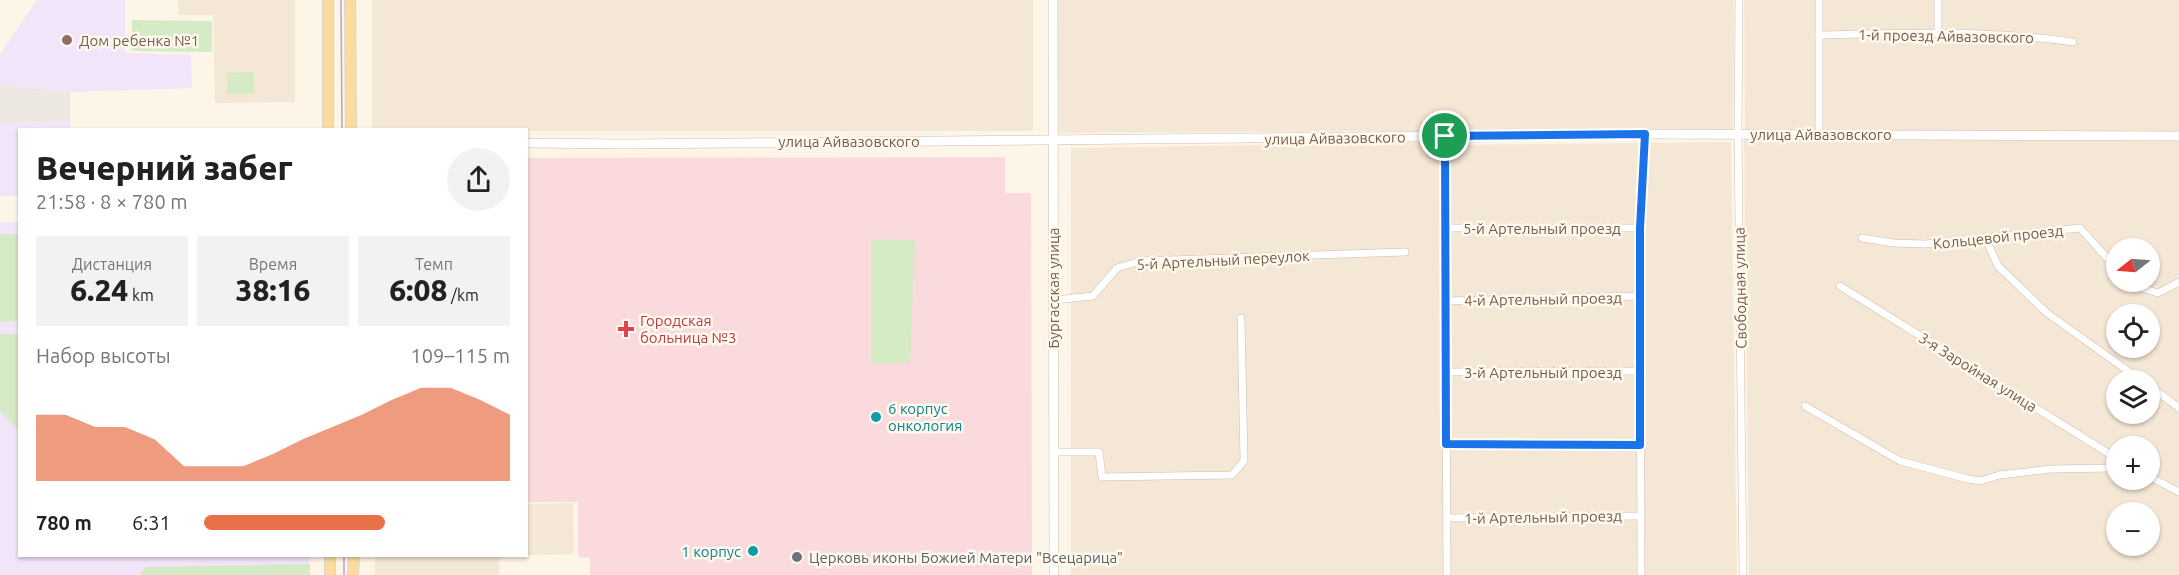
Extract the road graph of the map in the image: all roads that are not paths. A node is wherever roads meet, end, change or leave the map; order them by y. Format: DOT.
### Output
graph roads {
  1 [pos="328,0"];
  2 [pos="350,0"];
  3 [pos="1053,0"];
  4 [pos="1739,0"];
  5 [pos="1819,0"];
  6 [pos="1938,0"];
  7 [pos="1938,33"];
  8 [pos="1819,35"];
  9 [pos="2073,42"];
  10 [pos="328,128"];
  11 [pos="351,128"];
  12 [pos="1645,134"];
  13 [pos="1738,134"];
  14 [pos="1819,134"];
  15 [pos="1445,136"];
  16 [pos="2179,136"];
  17 [pos="1053,140"];
  18 [pos="528,143"];
  19 [pos="1445,228"];
  20 [pos="1640,228"];
  21 [pos="1985,237"];
  22 [pos="1862,238"];
  23 [pos="1405,252"];
  24 [pos="2106,257"];
  25 [pos="2179,282"];
  26 [pos="1840,286"];
  27 [pos="2160,292"];
  28 [pos="1640,296"];
  29 [pos="1054,300"];
  30 [pos="1446,301"];
  31 [pos="1240,318"];
  32 [pos="2127,370"];
  33 [pos="1640,371"];
  34 [pos="1446,372"];
  35 [pos="2160,394"];
  36 [pos="1805,406"];
  37 [pos="2179,408"];
  38 [pos="1446,444"];
  39 [pos="1640,445"];
  40 [pos="1054,452"];
  41 [pos="2106,452"];
  42 [pos="2106,468"];
  43 [pos="2160,482"];
  44 [pos="2179,492"];
  45 [pos="1640,516"];
  46 [pos="1447,518"];
  47 [pos="330,557"];
  48 [pos="354,557"];
  49 [pos="330,575"];
  50 [pos="354,575"];
  51 [pos="1054,575"];
  52 [pos="1447,575"];
  53 [pos="1641,575"];
  54 [pos="1743,575"];
  1 -- 10 [label="main road"];
  2 -- 11 [label="main road"];
  3 -- 17 [label="street, Бургасская улица"];
  4 -- 13 [label="street, Свободная улица"];
  5 -- 8 [label="street"];
  6 -- 7 [label="street"];
  7 -- 8 [label="street, 1-й проезд Айвазовского"];
  7 -- 9 [label="street, 1-й проезд Айвазовского"];
  8 -- 14 [label="street"];
  12 -- 13 [label="street, улица Айвазовского"];
  12 -- 15 [label="street, улица Айвазовского"];
  12 -- 20 [label="street"];
  13 -- 14 [label="street, улица Айвазовского"];
  13 -- 54 [label="street, Свободная улица"];
  14 -- 16 [label="street, улица Айвазовского"];
  15 -- 17 [label="street, улица Айвазовского"];
  15 -- 19 [label="street"];
  17 -- 18 [label="street, улица Айвазовского"];
  17 -- 29 [label="street, Бургасская улица"];
  19 -- 20 [label="street, 5-й Артельный проезд"];
  19 -- 30 [label="street"];
  20 -- 28 [label="street"];
  21 -- 22 [label="street, Кольцевой проезд"];
  21 -- 24 [label="street, Кольцевой проезд"];
  21 -- 32 [label="street"];
  23 -- 29 [label="street, 5-й Артельный переулок"];
  25 -- 27 [label="street"];
  26 -- 41 [label="street, 3-я Заройная улица"];
  28 -- 30 [label="street, 4-й Артельный проезд"];
  28 -- 33 [label="street"];
  29 -- 40 [label="street, Бургасская улица"];
  30 -- 34 [label="street"];
  31 -- 40 [label="street"];
  33 -- 34 [label="street, 3-й Артельный проезд"];
  33 -- 39 [label="street"];
  34 -- 38 [label="street"];
  35 -- 37 [label="street"];
  36 -- 42 [label="street"];
  38 -- 39 [label="street"];
  38 -- 46 [label="street"];
  39 -- 45 [label="street"];
  40 -- 51 [label="street, Бургасская улица"];
  43 -- 44 [label="street"];
  45 -- 46 [label="street, 1-й Артельный проезд"];
  45 -- 53 [label="street"];
  46 -- 52 [label="street"];
  47 -- 49 [label="main road"];
  48 -- 50 [label="main road"];
}
